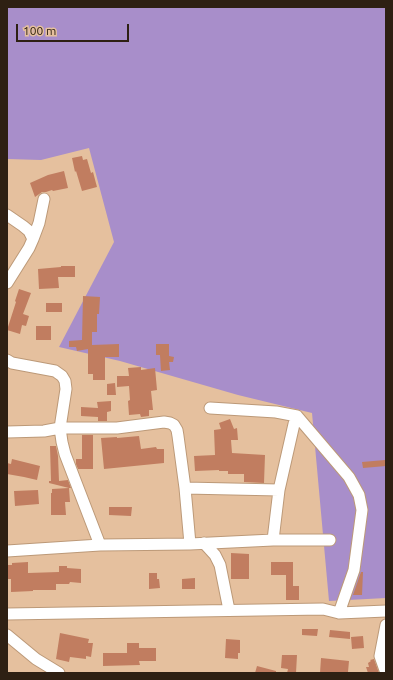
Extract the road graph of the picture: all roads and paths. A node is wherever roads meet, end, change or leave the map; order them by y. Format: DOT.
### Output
graph roads {
  1 [pos="44,199"];
  2 [pos="7,215"];
  3 [pos="33,239"];
  4 [pos="7,283"];
  5 [pos="7,360"];
  6 [pos="210,408"];
  7 [pos="297,416"];
  8 [pos="60,428"];
  9 [pos="7,432"];
  10 [pos="185,488"];
  11 [pos="279,490"];
  12 [pos="273,540"];
  13 [pos="330,540"];
  14 [pos="204,543"];
  15 [pos="190,544"];
  16 [pos="100,545"];
  17 [pos="7,551"];
  18 [pos="323,608"];
  19 [pos="229,610"];
  20 [pos="170,611"];
  21 [pos="386,611"];
  22 [pos="339,613"];
  23 [pos="7,614"];
  24 [pos="386,624"];
  25 [pos="7,635"];
  26 [pos="59,673"];
  27 [pos="386,673"];
  1 -- 3 [label="street"];
  2 -- 3 [label="street"];
  3 -- 4 [label="street"];
  5 -- 8 [label="street"];
  6 -- 7 [label="street"];
  7 -- 11 [label="street"];
  7 -- 22 [label="street"];
  8 -- 9 [label="street"];
  8 -- 10 [label="street"];
  8 -- 16 [label="street"];
  10 -- 11 [label="street"];
  10 -- 15 [label="street"];
  11 -- 12 [label="street"];
  12 -- 13 [label="street"];
  12 -- 14 [label="street"];
  14 -- 15 [label="street"];
  14 -- 19 [label="street"];
  15 -- 16 [label="street"];
  16 -- 17 [label="street"];
  18 -- 19 [label="street"];
  18 -- 20 [label="street"];
  18 -- 22 [label="street"];
  19 -- 20 [label="street"];
  20 -- 23 [label="street"];
  21 -- 22 [label="street"];
  24 -- 27 [label="street"];
  25 -- 26 [label="street"];
}
